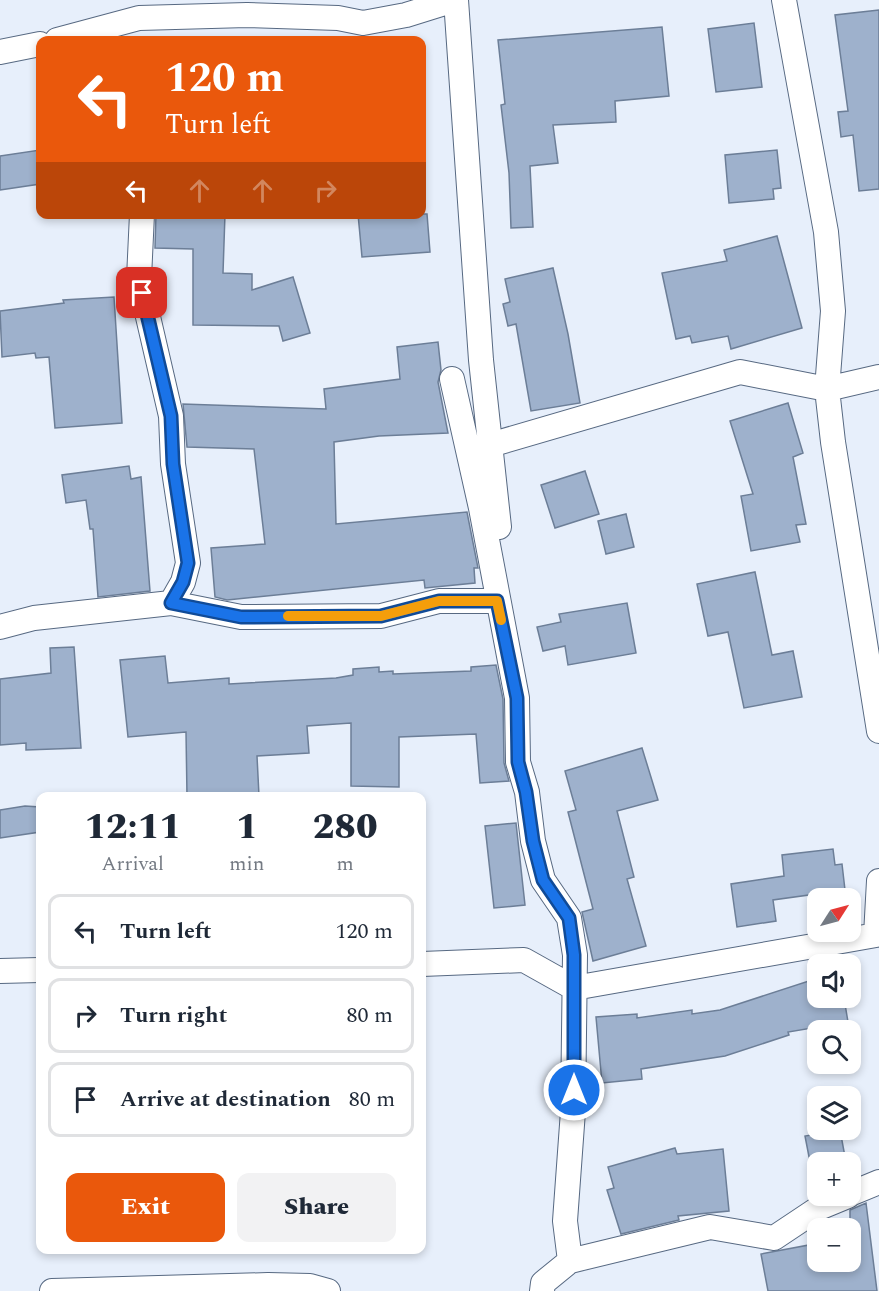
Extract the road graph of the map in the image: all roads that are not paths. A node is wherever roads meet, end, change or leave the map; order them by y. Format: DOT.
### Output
graph roads {
  1 [pos="455,0"];
  2 [pos="784,0"];
  3 [pos="338,9"];
  4 [pos="136,29"];
  5 [pos="86,36"];
  6 [pos="36,45"];
  7 [pos="0,52"];
  8 [pos="142,219"];
  9 [pos="879,376"];
  10 [pos="452,379"];
  11 [pos="828,389"];
  12 [pos="490,446"];
  13 [pos="502,597"];
  14 [pos="171,603"];
  15 [pos="0,627"];
  16 [pos="879,731"];
  17 [pos="879,881"];
  18 [pos="426,964"];
  19 [pos="36,970"];
  20 [pos="0,971"];
  21 [pos="574,988"];
  22 [pos="879,1182"];
  23 [pos="861,1190"];
  24 [pos="824,1206"];
  25 [pos="570,1261"];
  26 [pos="52,1291"];
  27 [pos="328,1291"];
  28 [pos="542,1291"];
  1 -- 3 [label="street"];
  1 -- 12 [label="street"];
  2 -- 11 [label="street"];
  3 -- 4 [label="street"];
  4 -- 5 [label="street"];
  6 -- 7 [label="street"];
  8 -- 14 [label="street"];
  9 -- 11 [label="street"];
  10 -- 13 [label="street"];
  11 -- 12 [label="street"];
  11 -- 16 [label="street"];
  12 -- 13 [label="street"];
  13 -- 14 [label="street"];
  13 -- 21 [label="street"];
  14 -- 15 [label="street"];
  17 -- 21 [label="street"];
  18 -- 21 [label="street"];
  19 -- 20 [label="street"];
  21 -- 25 [label="street"];
  22 -- 23 [label="street"];
  24 -- 25 [label="street"];
  25 -- 28 [label="street"];
  26 -- 27 [label="street"];
}
